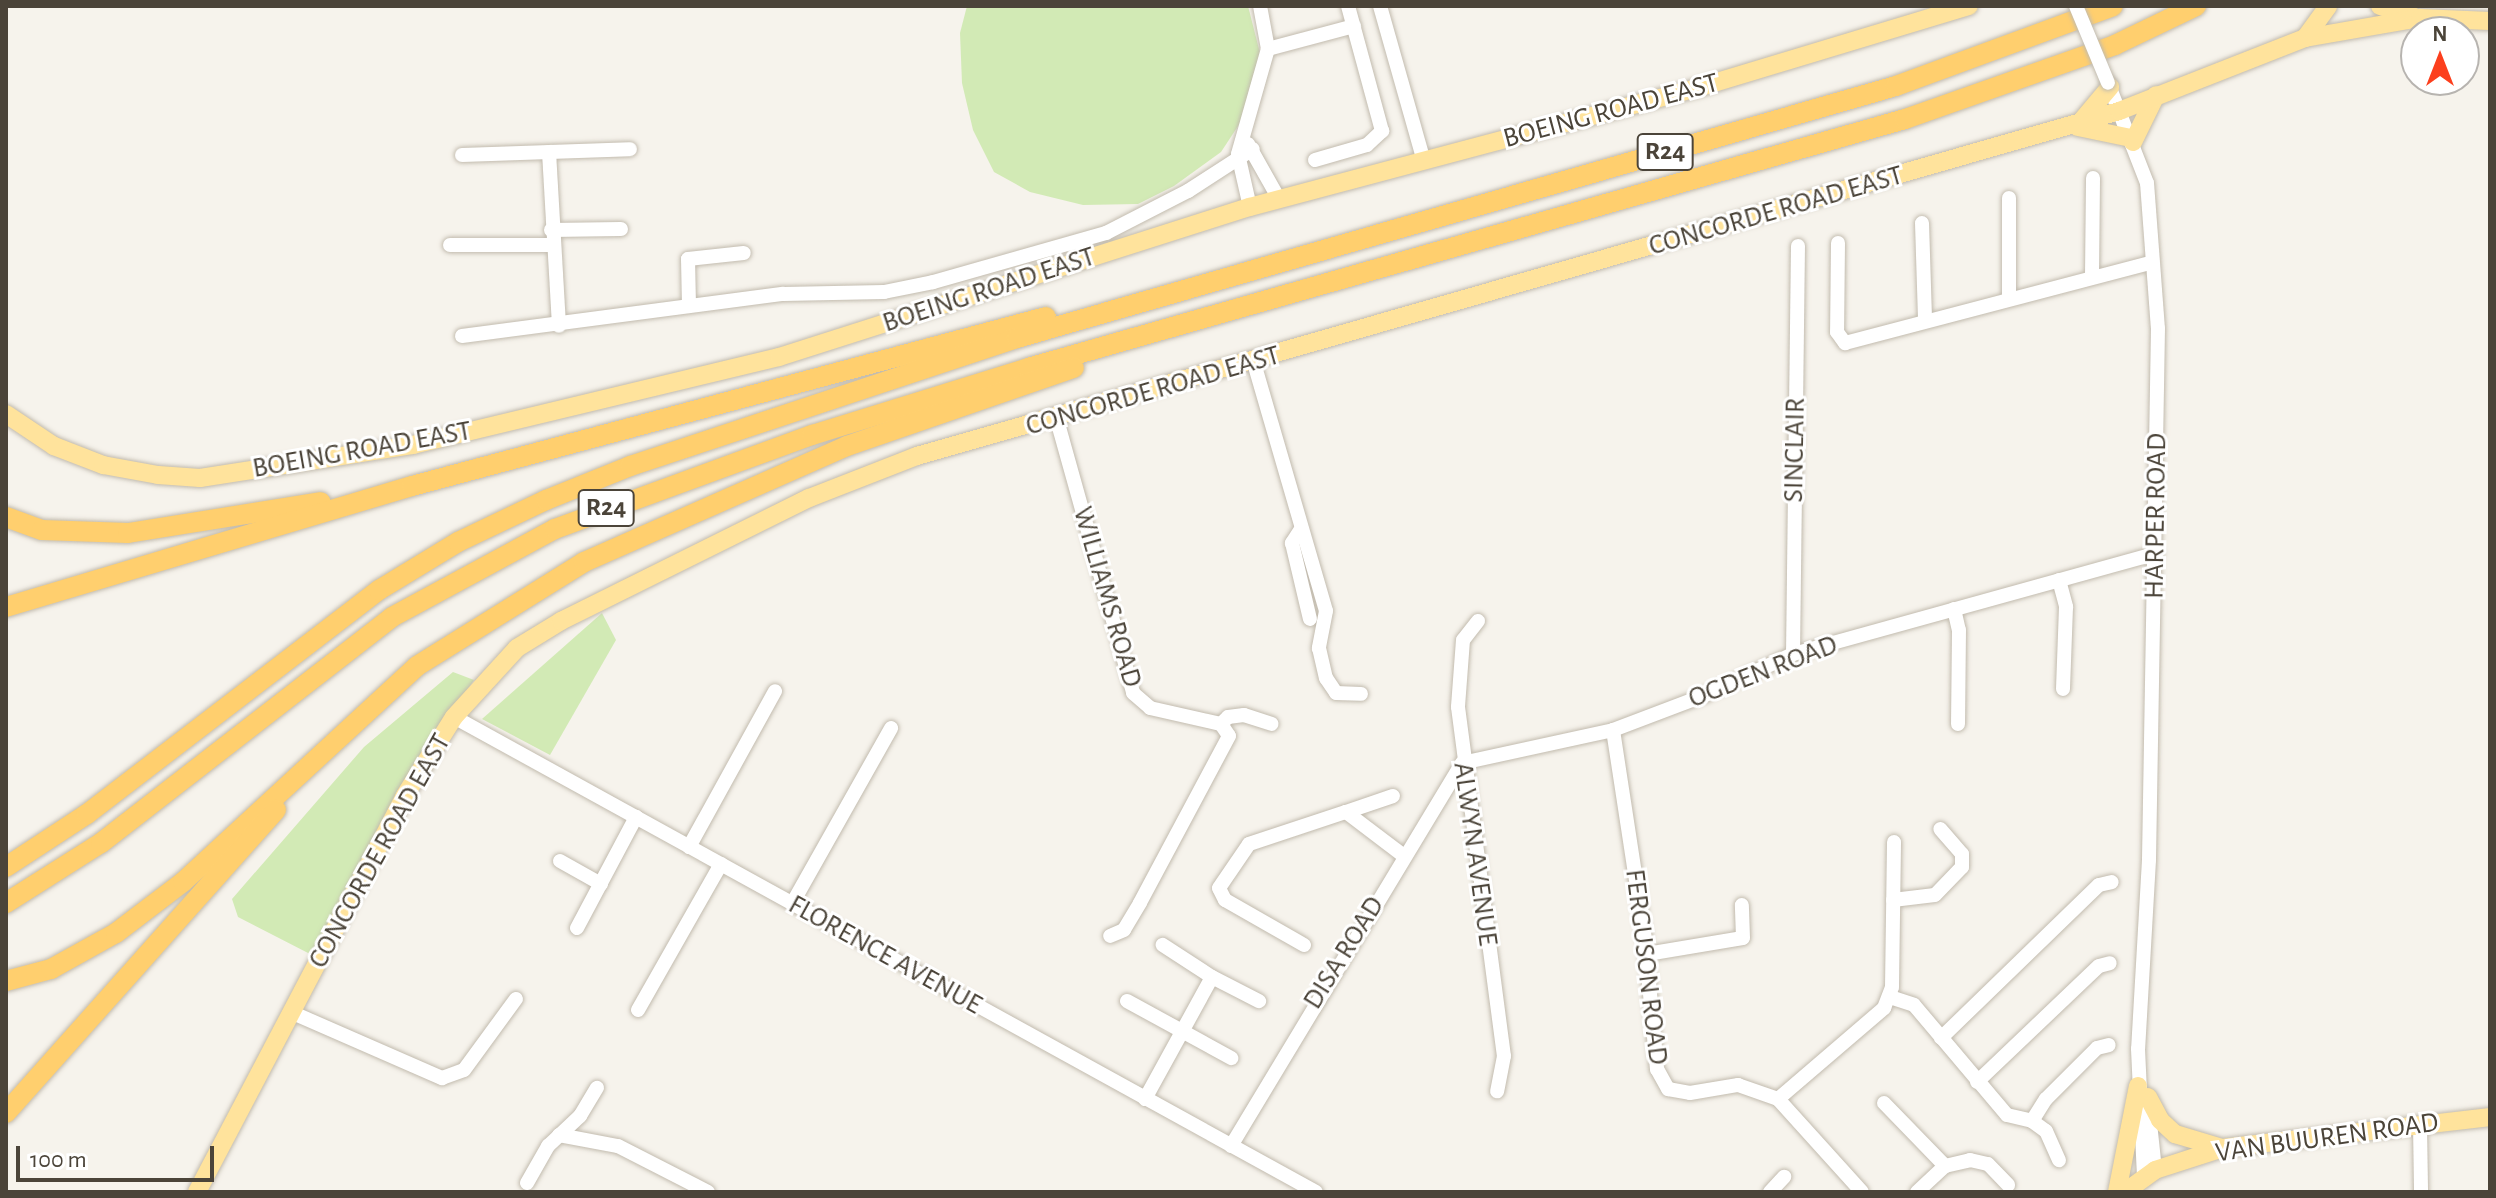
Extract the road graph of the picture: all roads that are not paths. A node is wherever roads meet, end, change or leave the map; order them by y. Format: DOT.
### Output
graph roads {
  1 [pos="1260,6"];
  2 [pos="1348,6"];
  3 [pos="1380,6"];
  4 [pos="1969,6"];
  5 [pos="2076,6"];
  6 [pos="2113,6"];
  7 [pos="2196,6"];
  8 [pos="2328,6"];
  9 [pos="2380,6"];
  10 [pos="2413,16"];
  11 [pos="2400,21"];
  12 [pos="1354,26"];
  13 [pos="2305,38"];
  14 [pos="1268,49"];
  15 [pos="2110,86"];
  16 [pos="2154,96"];
  17 [pos="2119,111"];
  18 [pos="2072,125"];
  19 [pos="2132,140"];
  20 [pos="1248,144"];
  21 [pos="630,149"];
  22 [pos="549,152"];
  23 [pos="1238,154"];
  24 [pos="462,155"];
  25 [pos="1315,160"];
  26 [pos="1424,161"];
  27 [pos="2093,178"];
  28 [pos="2009,198"];
  29 [pos="1279,199"];
  30 [pos="1250,207"];
  31 [pos="1922,223"];
  32 [pos="621,229"];
  33 [pos="551,237"];
  34 [pos="1838,243"];
  35 [pos="450,245"];
  36 [pos="1798,246"];
  37 [pos="744,253"];
  38 [pos="2153,262"];
  39 [pos="2092,275"];
  40 [pos="1212,281"];
  41 [pos="1294,294"];
  42 [pos="2009,298"];
  43 [pos="689,306"];
  44 [pos="1925,321"];
  45 [pos="559,326"];
  46 [pos="462,336"];
  47 [pos="1254,363"];
  48 [pos="6,414"];
  49 [pos="1057,420"];
  50 [pos="412,486"];
  51 [pos="6,517"];
  52 [pos="1301,529"];
  53 [pos="2156,553"];
  54 [pos="2059,580"];
  55 [pos="6,607"];
  56 [pos="1954,609"];
  57 [pos="1310,619"];
  58 [pos="1478,621"];
  59 [pos="1793,654"];
  60 [pos="2063,689"];
  61 [pos="775,691"];
  62 [pos="1361,694"];
  63 [pos="364,711"];
  64 [pos="454,717"];
  65 [pos="1221,724"];
  66 [pos="1272,724"];
  67 [pos="1958,724"];
  68 [pos="891,728"];
  69 [pos="1613,730"];
  70 [pos="1462,763"];
  71 [pos="1393,796"];
  72 [pos="1346,812"];
  73 [pos="636,817"];
  74 [pos="1940,829"];
  75 [pos="1894,842"];
  76 [pos="689,847"];
  77 [pos="1404,856"];
  78 [pos="560,861"];
  79 [pos="721,864"];
  80 [pos="6,867"];
  81 [pos="2112,882"];
  82 [pos="601,884"];
  83 [pos="1893,900"];
  84 [pos="6,903"];
  85 [pos="792,904"];
  86 [pos="1742,905"];
  87 [pos="577,928"];
  88 [pos="1110,936"];
  89 [pos="1163,945"];
  90 [pos="1304,945"];
  91 [pos="1647,954"];
  92 [pos="2110,963"];
  93 [pos="1212,977"];
  94 [pos="6,981"];
  95 [pos="1890,997"];
  96 [pos="516,999"];
  97 [pos="1127,1001"];
  98 [pos="1259,1001"];
  99 [pos="638,1010"];
  100 [pos="293,1013"];
  101 [pos="1180,1032"];
  102 [pos="1941,1038"];
  103 [pos="2109,1045"];
  104 [pos="1231,1058"];
  105 [pos="1977,1082"];
  106 [pos="597,1088"];
  107 [pos="1497,1091"];
  108 [pos="2143,1091"];
  109 [pos="1145,1099"];
  110 [pos="1778,1099"];
  111 [pos="1884,1103"];
  112 [pos="6,1113"];
  113 [pos="2490,1117"];
  114 [pos="2032,1121"];
  115 [pos="2420,1125"];
  116 [pos="559,1135"];
  117 [pos="1231,1146"];
  118 [pos="2223,1148"];
  119 [pos="2059,1160"];
  120 [pos="1945,1166"];
  121 [pos="2149,1173"];
  122 [pos="1784,1177"];
  123 [pos="527,1183"];
  124 [pos="2008,1185"];
  125 [pos="1923,1190"];
  126 [pos="197,1192"];
  127 [pos="708,1192"];
  128 [pos="1316,1192"];
  129 [pos="1770,1192"];
  130 [pos="1862,1192"];
  131 [pos="2117,1192"];
  132 [pos="2125,1192"];
  133 [pos="2421,1192"];
  1 -- 14 [label="street"];
  2 -- 12 [label="street"];
  3 -- 26 [label="street"];
  4 -- 26 [label="main road, BOEING ROAD EAST"];
  5 -- 15 [label="street, HARPER ROAD, bridge"];
  6 -- 40 [label="highway, R24"];
  7 -- 41 [label="highway, R24"];
  8 -- 13 [label="main road"];
  9 -- 10 [label="main road"];
  11 -- 13 [label="main road, CONCORDE ROAD EAST"];
  12 -- 14 [label="street"];
  12 -- 25 [label="street"];
  13 -- 16 [label="main road, CONCORDE ROAD EAST"];
  14 -- 20 [label="street"];
  15 -- 16 [label="main road"];
  15 -- 17 [label="street, HARPER ROAD"];
  15 -- 18 [label="main road"];
  16 -- 17 [label="main road, CONCORDE ROAD EAST"];
  16 -- 19 [label="main road"];
  17 -- 18 [label="main road, CONCORDE ROAD EAST"];
  17 -- 19 [label="street, HARPER ROAD"];
  18 -- 19 [label="main road"];
  18 -- 47 [label="main road, CONCORDE ROAD EAST"];
  19 -- 38 [label="street, HARPER ROAD"];
  20 -- 23 [label="street"];
  20 -- 29 [label="street"];
  21 -- 22 [label="street"];
  22 -- 24 [label="street"];
  22 -- 33 [label="street"];
  23 -- 30 [label="street"];
  23 -- 43 [label="street"];
  26 -- 29 [label="main road, BOEING ROAD EAST"];
  27 -- 39 [label="street"];
  28 -- 42 [label="street"];
  29 -- 30 [label="main road, BOEING ROAD EAST"];
  30 -- 48 [label="main road, BOEING ROAD EAST"];
  31 -- 44 [label="street"];
  32 -- 33 [label="street"];
  33 -- 35 [label="street"];
  33 -- 45 [label="street"];
  34 -- 44 [label="street"];
  36 -- 59 [label="street, SINCLAIR"];
  37 -- 43 [label="street"];
  38 -- 39 [label="street"];
  38 -- 53 [label="street, HARPER ROAD"];
  39 -- 42 [label="street"];
  40 -- 50 [label="highway"];
  40 -- 80 [label="highway, R24"];
  41 -- 63 [label="highway"];
  41 -- 84 [label="highway, R24"];
  42 -- 44 [label="street"];
  43 -- 45 [label="street"];
  45 -- 46 [label="street"];
  47 -- 49 [label="main road, CONCORDE ROAD EAST"];
  47 -- 52 [label="street"];
  49 -- 64 [label="main road, CONCORDE ROAD EAST"];
  49 -- 65 [label="street, WILLIAMS ROAD"];
  50 -- 51 [label="highway"];
  50 -- 55 [label="highway"];
  52 -- 57 [label="street"];
  52 -- 62 [label="street"];
  53 -- 54 [label="street, OGDEN ROAD"];
  53 -- 108 [label="street, HARPER ROAD"];
  54 -- 56 [label="street, OGDEN ROAD"];
  54 -- 60 [label="street"];
  56 -- 59 [label="street, OGDEN ROAD"];
  56 -- 67 [label="street"];
  58 -- 70 [label="street, ALWYN AVENUE"];
  59 -- 69 [label="street, OGDEN ROAD"];
  61 -- 76 [label="street"];
  63 -- 94 [label="highway"];
  63 -- 112 [label="highway"];
  64 -- 73 [label="street, FLORENCE AVENUE"];
  64 -- 100 [label="main road, CONCORDE ROAD EAST"];
  65 -- 66 [label="street"];
  65 -- 88 [label="street"];
  68 -- 85 [label="street"];
  69 -- 70 [label="street, OGDEN ROAD"];
  69 -- 91 [label="street, FERGUSON ROAD"];
  70 -- 77 [label="street, DISA ROAD"];
  70 -- 107 [label="street, ALWYN AVENUE"];
  71 -- 72 [label="street"];
  72 -- 77 [label="street"];
  72 -- 90 [label="street"];
  73 -- 76 [label="street, FLORENCE AVENUE"];
  73 -- 82 [label="street"];
  74 -- 83 [label="street"];
  75 -- 83 [label="street"];
  76 -- 79 [label="street, FLORENCE AVENUE"];
  77 -- 117 [label="street, DISA ROAD"];
  78 -- 82 [label="street"];
  79 -- 85 [label="street, FLORENCE AVENUE"];
  79 -- 99 [label="street"];
  81 -- 102 [label="street"];
  82 -- 87 [label="street"];
  83 -- 95 [label="street"];
  85 -- 109 [label="street, FLORENCE AVENUE"];
  86 -- 91 [label="street"];
  89 -- 93 [label="street"];
  91 -- 110 [label="street, FERGUSON ROAD"];
  92 -- 105 [label="street"];
  93 -- 98 [label="street"];
  93 -- 101 [label="street"];
  95 -- 102 [label="street"];
  95 -- 110 [label="street"];
  96 -- 100 [label="street"];
  97 -- 101 [label="street"];
  100 -- 126 [label="main road, CONCORDE ROAD EAST"];
  101 -- 104 [label="street"];
  101 -- 109 [label="street"];
  102 -- 105 [label="street"];
  103 -- 114 [label="street"];
  105 -- 114 [label="street"];
  106 -- 116 [label="street"];
  108 -- 118 [label="main road"];
  108 -- 121 [label="street, HARPER ROAD"];
  108 -- 131 [label="main road"];
  109 -- 117 [label="street, FLORENCE AVENUE"];
  110 -- 130 [label="street, FERGUSON ROAD"];
  111 -- 120 [label="street"];
  113 -- 115 [label="main road, VAN BUUREN ROAD"];
  114 -- 119 [label="street"];
  115 -- 118 [label="main road, VAN BUUREN ROAD"];
  115 -- 133 [label="street"];
  116 -- 123 [label="street"];
  116 -- 127 [label="street"];
  117 -- 128 [label="street, FLORENCE AVENUE"];
  118 -- 121 [label="main road, VAN BUUREN ROAD"];
  120 -- 124 [label="street"];
  120 -- 125 [label="street"];
  121 -- 132 [label="main road, VAN BUUREN ROAD"];
  122 -- 129 [label="street"];
}
